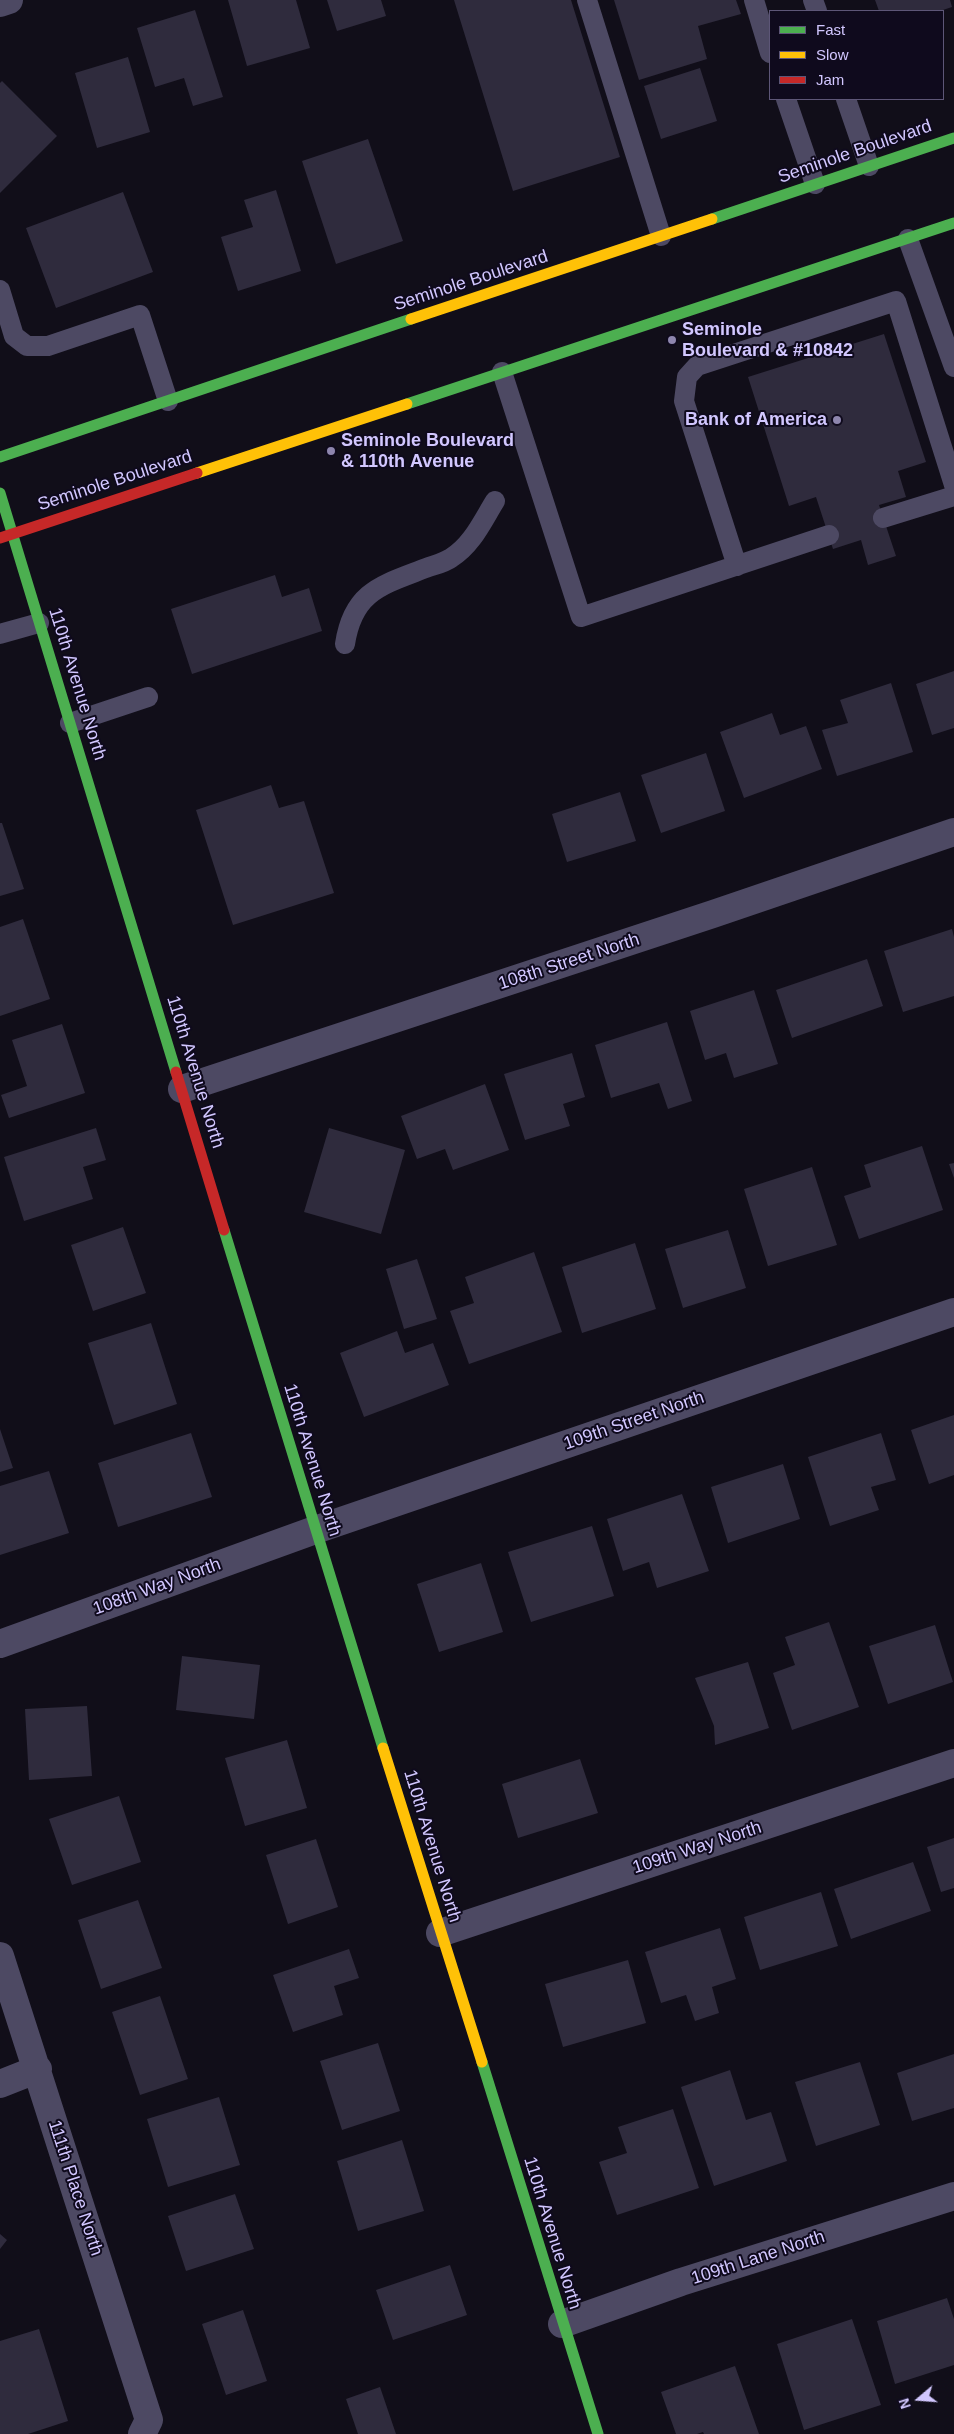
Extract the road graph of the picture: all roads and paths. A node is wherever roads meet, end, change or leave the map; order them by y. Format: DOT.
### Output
graph roads {
  1 [pos="10,0"];
  2 [pos="586,0"];
  3 [pos="754,0"];
  4 [pos="0,3"];
  5 [pos="769,50"];
  6 [pos="786,100"];
  7 [pos="846,100"];
  8 [pos="954,138"];
  9 [pos="869,166"];
  10 [pos="815,184"];
  11 [pos="954,224"];
  12 [pos="661,236"];
  13 [pos="908,239"];
  14 [pos="0,290"];
  15 [pos="954,367"];
  16 [pos="502,372"];
  17 [pos="168,401"];
  18 [pos="0,457"];
  19 [pos="954,485"];
  20 [pos="0,493"];
  21 [pos="954,496"];
  22 [pos="495,501"];
  23 [pos="884,518"];
  24 [pos="12,534"];
  25 [pos="829,536"];
  26 [pos="0,538"];
  27 [pos="737,566"];
  28 [pos="39,623"];
  29 [pos="0,634"];
  30 [pos="345,644"];
  31 [pos="148,697"];
  32 [pos="70,724"];
  33 [pos="954,832"];
  34 [pos="182,1089"];
  35 [pos="954,1312"];
  36 [pos="315,1530"];
  37 [pos="0,1644"];
  38 [pos="954,1763"];
  39 [pos="440,1933"];
  40 [pos="0,1956"];
  41 [pos="38,2069"];
  42 [pos="0,2084"];
  43 [pos="954,2196"];
  44 [pos="562,2324"];
  45 [pos="145,2427"];
  46 [pos="598,2434"];
  1 -- 4 [label="street"];
  2 -- 12 [label="lane"];
  3 -- 5 [label="lane"];
  6 -- 10 [label="lane"];
  7 -- 9 [label="lane"];
  8 -- 9 [label="street, Seminole Boulevard"];
  9 -- 10 [label="street, Seminole Boulevard"];
  10 -- 12 [label="street, Seminole Boulevard"];
  11 -- 13 [label="street, Seminole Boulevard"];
  12 -- 17 [label="street, Seminole Boulevard"];
  13 -- 15 [label="lane"];
  13 -- 16 [label="street, Seminole Boulevard"];
  14 -- 17 [label="lane"];
  16 -- 24 [label="street, Seminole Boulevard"];
  16 -- 27 [label="lane"];
  17 -- 18 [label="street, Seminole Boulevard"];
  19 -- 27 [label="lane"];
  20 -- 24 [label="street, 110th Avenue North"];
  21 -- 23 [label="lane"];
  22 -- 30 [label="lane"];
  24 -- 26 [label="street, Seminole Boulevard"];
  24 -- 28 [label="street, 110th Avenue North"];
  25 -- 27 [label="lane"];
  28 -- 29 [label="lane"];
  28 -- 32 [label="street, 110th Avenue North"];
  31 -- 32 [label="lane"];
  32 -- 34 [label="street, 110th Avenue North"];
  33 -- 34 [label="street, 108th Street North"];
  34 -- 36 [label="street, 110th Avenue North"];
  35 -- 36 [label="street, 109th Street North"];
  36 -- 37 [label="street, 108th Way North"];
  36 -- 39 [label="street, 110th Avenue North"];
  38 -- 39 [label="street, 109th Way North"];
  39 -- 44 [label="street, 110th Avenue North"];
  40 -- 41 [label="street, 111th Place North"];
  41 -- 42 [label="street"];
  41 -- 45 [label="street, 111th Place North"];
  43 -- 44 [label="street, 109th Lane North"];
  44 -- 46 [label="street, 110th Avenue North"];
}
